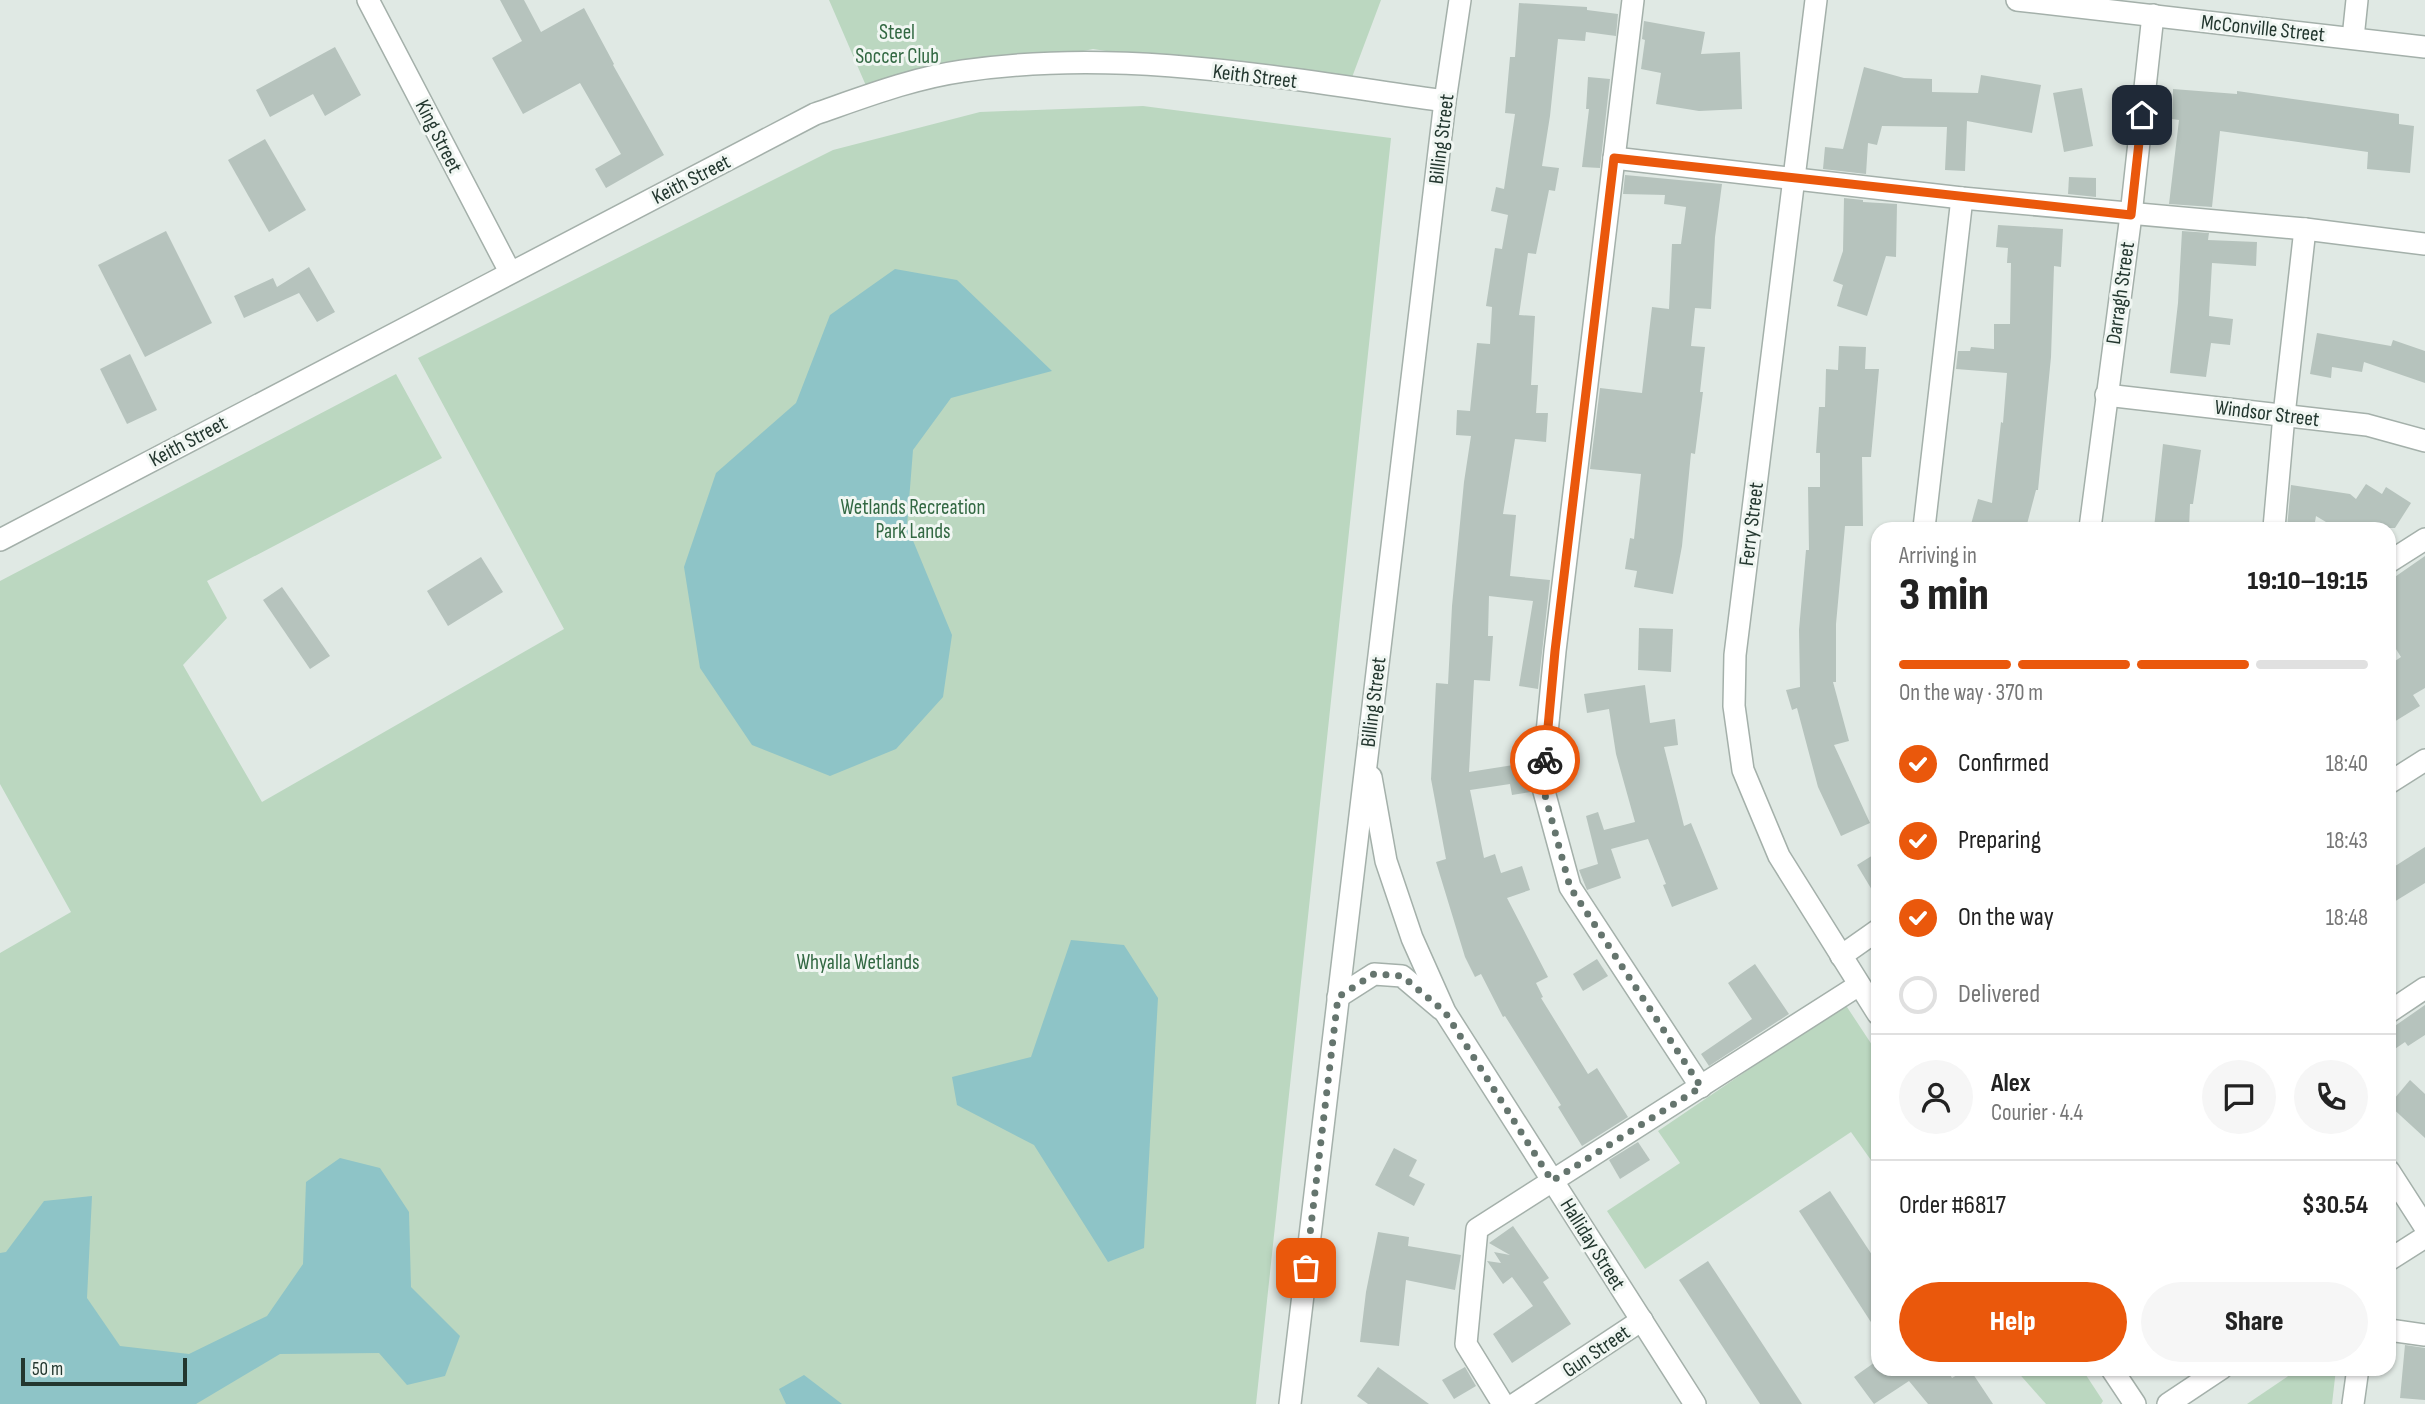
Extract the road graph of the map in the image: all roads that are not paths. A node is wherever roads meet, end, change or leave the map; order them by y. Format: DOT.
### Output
graph roads {
  1 [pos="369,0"];
  2 [pos="1460,0"];
  3 [pos="1633,0"];
  4 [pos="1816,0"];
  5 [pos="2017,0"];
  6 [pos="2357,0"];
  7 [pos="2041,1"];
  8 [pos="2153,15"];
  9 [pos="2353,38"];
  10 [pos="2425,47"];
  11 [pos="1445,101"];
  12 [pos="1614,158"];
  13 [pos="1793,177"];
  14 [pos="1962,198"];
  15 [pos="2131,215"];
  16 [pos="2305,229"];
  17 [pos="2425,244"];
  18 [pos="510,272"];
  19 [pos="2106,395"];
  20 [pos="2284,415"];
  21 [pos="2425,441"];
  22 [pos="1925,522"];
  23 [pos="2091,522"];
  24 [pos="2275,522"];
  25 [pos="2425,539"];
  26 [pos="0,540"];
  27 [pos="2396,558"];
  28 [pos="1367,756"];
  29 [pos="2425,760"];
  30 [pos="2396,779"];
  31 [pos="1871,935"];
  32 [pos="1841,956"];
  33 [pos="1859,985"];
  34 [pos="2425,988"];
  35 [pos="1338,997"];
  36 [pos="1871,1003"];
  37 [pos="2396,1007"];
  38 [pos="1445,1012"];
  39 [pos="1701,1087"];
  40 [pos="1552,1181"];
  41 [pos="2396,1182"];
  42 [pos="2425,1227"];
  43 [pos="2425,1237"];
  44 [pos="2396,1256"];
  45 [pos="1642,1320"];
  46 [pos="2396,1331"];
  47 [pos="2425,1335"];
  48 [pos="2116,1376"];
  49 [pos="2210,1376"];
  50 [pos="2357,1376"];
  51 [pos="1290,1404"];
  52 [pos="1503,1404"];
  53 [pos="1516,1404"];
  54 [pos="1695,1404"];
  55 [pos="2135,1404"];
  56 [pos="2168,1404"];
  57 [pos="2353,1404"];
  1 -- 18 [label="street, King Street"];
  2 -- 11 [label="street, Billing Street"];
  3 -- 12 [label="street"];
  4 -- 13 [label="street, Ferry Street"];
  5 -- 7 [label="street, McConville Street"];
  6 -- 9 [label="street"];
  7 -- 8 [label="street, McConville Street"];
  8 -- 9 [label="street, McConville Street"];
  8 -- 15 [label="street, Darragh Street"];
  9 -- 10 [label="street, McConville Street"];
  11 -- 18 [label="street, Keith Street"];
  11 -- 28 [label="street, Billing Street"];
  12 -- 13 [label="street"];
  12 -- 39 [label="street"];
  13 -- 14 [label="street"];
  13 -- 32 [label="street, Ferry Street"];
  14 -- 15 [label="street"];
  14 -- 22 [label="street"];
  15 -- 16 [label="street"];
  15 -- 19 [label="street, Darragh Street"];
  16 -- 17 [label="street"];
  16 -- 20 [label="street"];
  18 -- 26 [label="street, Keith Street"];
  19 -- 20 [label="street, Windsor Street"];
  19 -- 23 [label="street, Darragh Street"];
  20 -- 21 [label="street, Windsor Street"];
  20 -- 24 [label="street"];
  25 -- 27 [label="street"];
  28 -- 35 [label="street, Billing Street"];
  28 -- 38 [label="street, Halliday Street"];
  29 -- 30 [label="street"];
  31 -- 32 [label="street"];
  32 -- 33 [label="street, Ferry Street"];
  33 -- 36 [label="street, Ferry Street"];
  33 -- 39 [label="street"];
  34 -- 37 [label="street"];
  35 -- 38 [label="street, Halliday Street"];
  35 -- 51 [label="street, Billing Street"];
  38 -- 40 [label="street, Halliday Street"];
  39 -- 40 [label="street"];
  40 -- 45 [label="street, Halliday Street"];
  40 -- 52 [label="street"];
  41 -- 42 [label="street"];
  43 -- 44 [label="street"];
  45 -- 53 [label="street, Gun Street"];
  45 -- 54 [label="street, Halliday Street"];
  46 -- 47 [label="street"];
  48 -- 55 [label="street"];
  49 -- 56 [label="street"];
  50 -- 57 [label="street"];
}
